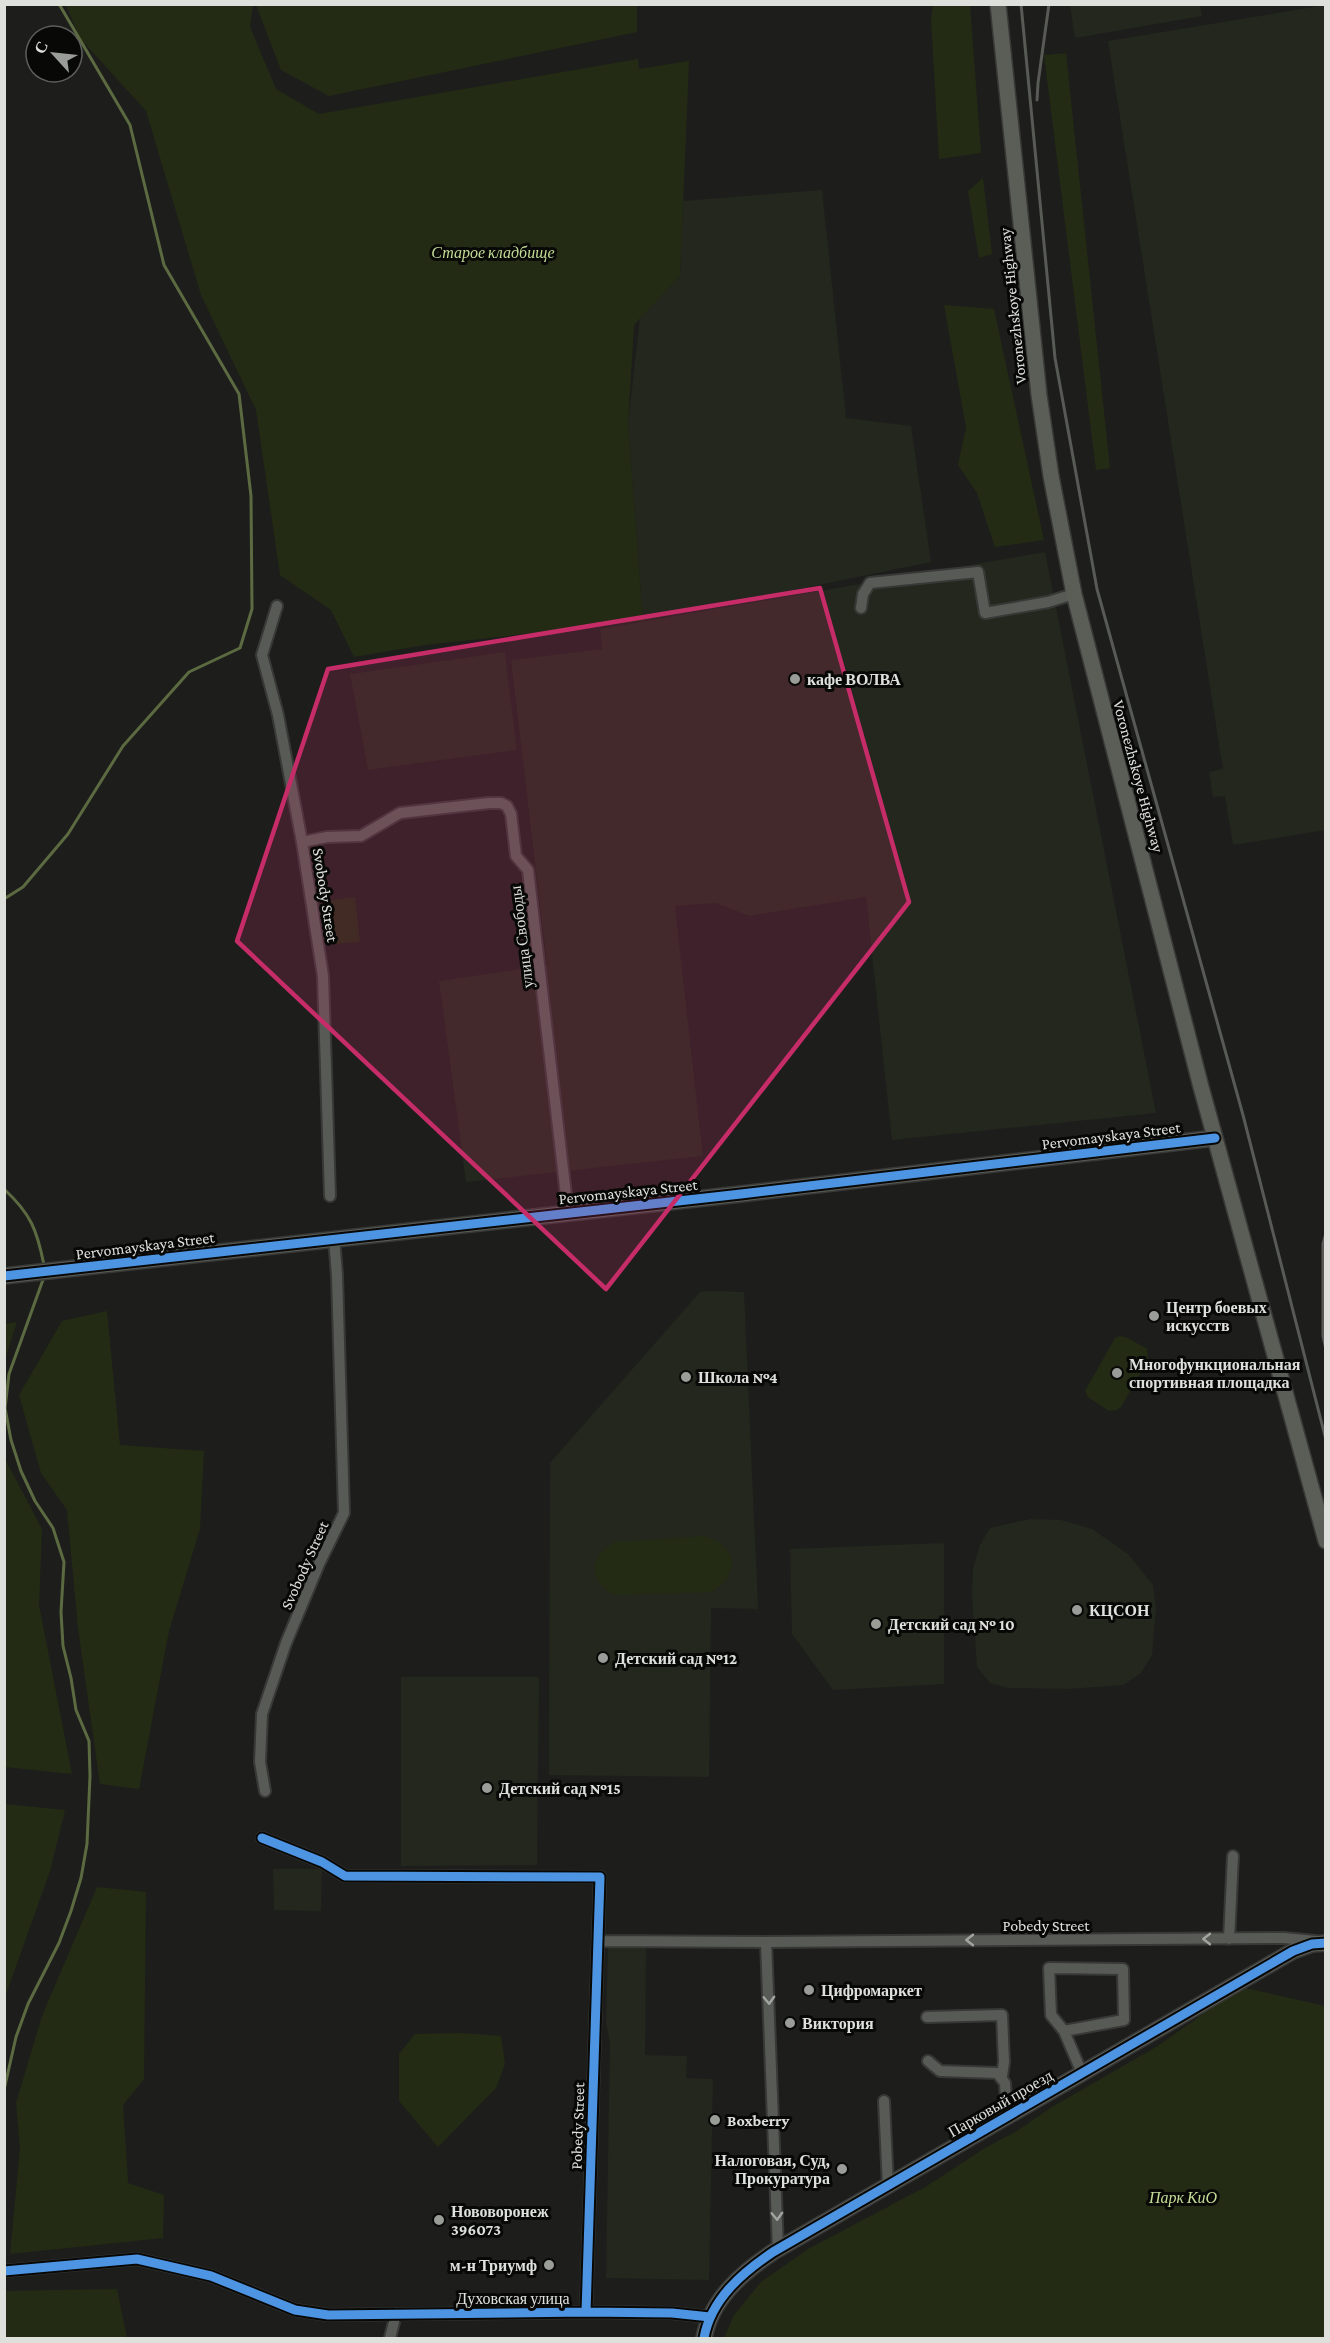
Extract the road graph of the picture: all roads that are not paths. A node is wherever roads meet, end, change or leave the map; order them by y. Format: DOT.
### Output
graph roads {
  1 [pos="998,4"];
  2 [pos="1074,594"];
  3 [pos="277,606"];
  4 [pos="861,608"];
  5 [pos="302,842"];
  6 [pos="1215,1138"];
  7 [pos="330,1196"];
  8 [pos="568,1212"];
  9 [pos="334,1238"];
  10 [pos="4,1275"];
  11 [pos="1326,1541"];
  12 [pos="265,1791"];
  13 [pos="262,1838"];
  14 [pos="1233,1856"];
  15 [pos="1229,1939"];
  16 [pos="598,1941"];
  17 [pos="766,1942"];
  18 [pos="1326,1943"];
  19 [pos="927,2017"];
  20 [pos="1064,2031"];
  21 [pos="928,2061"];
  22 [pos="1082,2073"];
  23 [pos="1002,2076"];
  24 [pos="884,2101"];
  25 [pos="1007,2117"];
  26 [pos="888,2186"];
  27 [pos="778,2250"];
  28 [pos="4,2271"];
  29 [pos="586,2312"];
  30 [pos="396,2314"];
  31 [pos="710,2317"];
  32 [pos="390,2338"];
  33 [pos="704,2338"];
  1 -- 2 [label="street, Voronezhskoye Highway"];
  2 -- 4 [label="street"];
  2 -- 6 [label="street, Voronezhskoye Highway"];
  3 -- 5 [label="street, Svobody Street"];
  5 -- 7 [label="street, Svobody Street"];
  5 -- 8 [label="street, улица Свободы"];
  6 -- 8 [label="street, Pervomayskaya Street"];
  6 -- 11 [label="street, Voronezhskoye Highway"];
  8 -- 9 [label="street, Pervomayskaya Street"];
  9 -- 10 [label="street, Pervomayskaya Street"];
  9 -- 12 [label="street, Svobody Street"];
  13 -- 16 [label="street"];
  14 -- 15 [label="street"];
  15 -- 17 [label="street, Pobedy Street, one-way"];
  15 -- 18 [label="street, Pobedy Street"];
  16 -- 17 [label="street, Pobedy Street"];
  16 -- 29 [label="street, Pobedy Street"];
  17 -- 27 [label="street, one-way"];
  18 -- 22 [label="street, Парковый проезд"];
  19 -- 23 [label="street"];
  20 -- 20 [label="street"];
  20 -- 22 [label="street"];
  21 -- 23 [label="street"];
  22 -- 25 [label="street, Парковый проезд"];
  23 -- 25 [label="street"];
  24 -- 26 [label="street"];
  25 -- 26 [label="street, Парковый проезд"];
  26 -- 27 [label="street, Парковый проезд"];
  27 -- 31 [label="street, Парковый проезд"];
  28 -- 30 [label="street, Духовская улица"];
  29 -- 30 [label="street, Духовская улица"];
  29 -- 31 [label="street, Духовская улица"];
  30 -- 32 [label="street"];
  31 -- 33 [label="street"];
}
